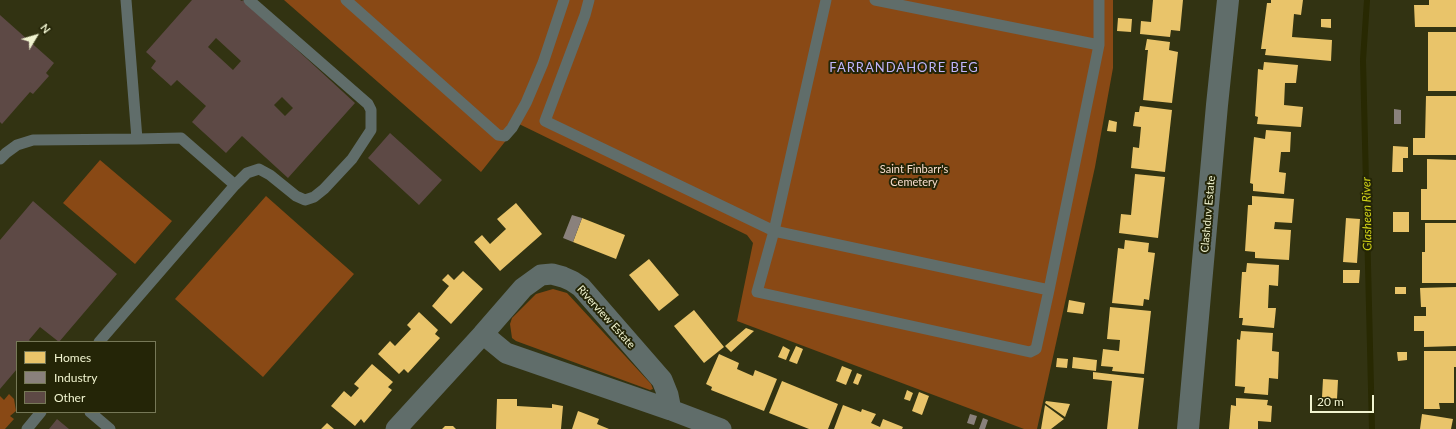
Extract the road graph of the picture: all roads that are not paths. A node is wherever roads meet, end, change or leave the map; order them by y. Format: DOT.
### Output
graph roads {
  1 [pos="126,0"];
  2 [pos="249,0"];
  3 [pos="346,0"];
  4 [pos="564,0"];
  5 [pos="589,0"];
  6 [pos="826,0"];
  7 [pos="875,0"];
  8 [pos="1099,0"];
  9 [pos="1228,0"];
  10 [pos="1099,45"];
  11 [pos="137,139"];
  12 [pos="0,160"];
  13 [pos="235,185"];
  14 [pos="774,231"];
  15 [pos="1049,290"];
  16 [pos="483,334"];
  17 [pos="100,341"];
  18 [pos="671,410"];
  19 [pos="40,413"];
  20 [pos="91,413"];
  21 [pos="27,429"];
  22 [pos="110,429"];
  23 [pos="396,429"];
  24 [pos="721,429"];
  25 [pos="1188,429"];
  1 -- 11 [label="lane"];
  2 -- 13 [label="lane"];
  3 -- 4 [label="lane"];
  5 -- 14 [label="lane"];
  6 -- 14 [label="lane"];
  7 -- 10 [label="lane"];
  8 -- 10 [label="lane"];
  9 -- 25 [label="street, Clashduv Estate"];
  10 -- 15 [label="lane"];
  11 -- 12 [label="lane"];
  11 -- 13 [label="lane"];
  13 -- 17 [label="lane"];
  14 -- 15 [label="lane"];
  14 -- 15 [label="lane"];
  16 -- 18 [label="street"];
  16 -- 18 [label="street, Riverview Estate"];
  16 -- 23 [label="street, Riverview Estate"];
  18 -- 24 [label="street"];
  19 -- 21 [label="lane"];
  20 -- 22 [label="lane"];
}
